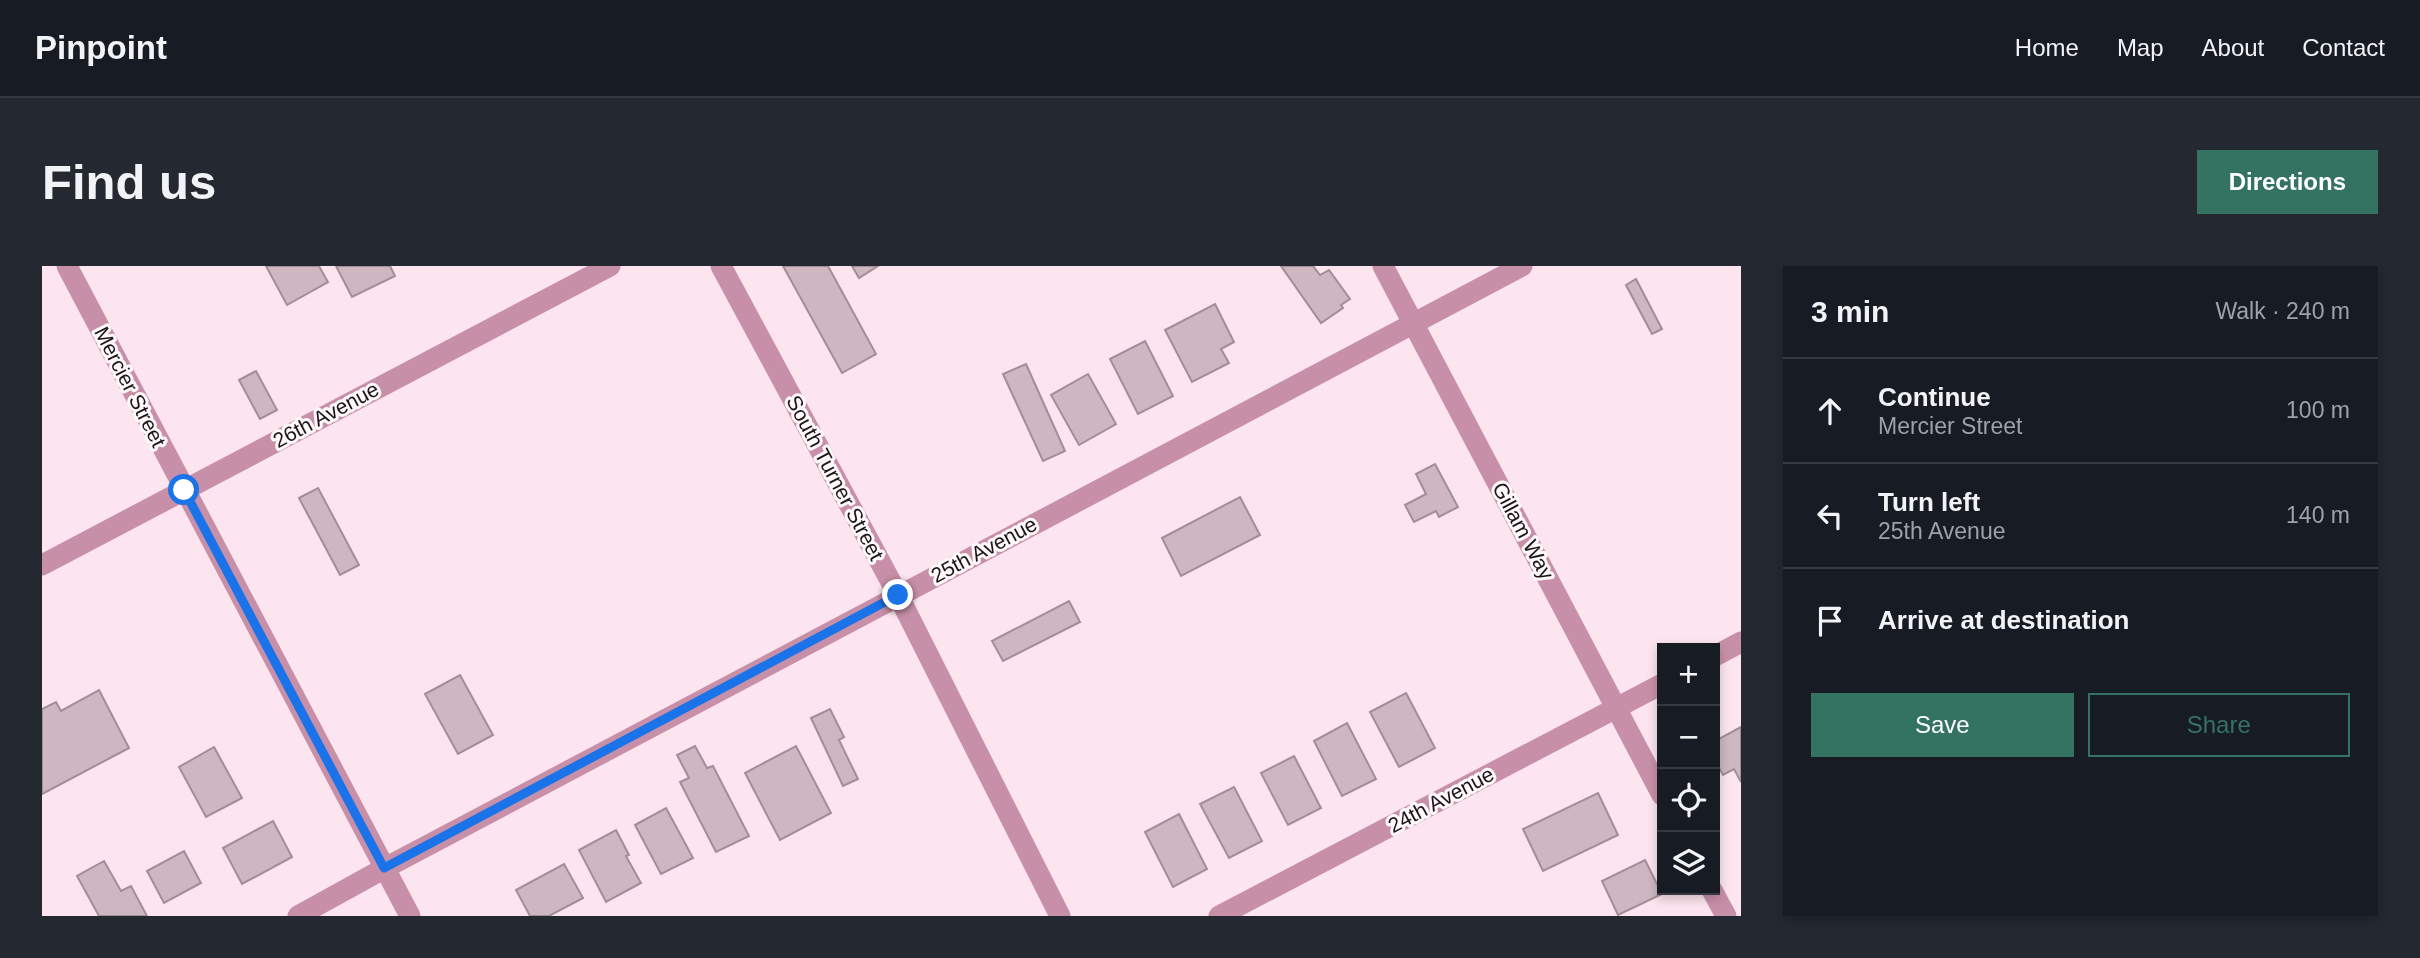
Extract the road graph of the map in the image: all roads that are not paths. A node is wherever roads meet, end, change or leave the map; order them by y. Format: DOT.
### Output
graph roads {
  1 [pos="67,266"];
  2 [pos="610,266"];
  3 [pos="721,266"];
  4 [pos="1384,266"];
  5 [pos="1522,266"];
  6 [pos="1414,324"];
  7 [pos="184,490"];
  8 [pos="42,565"];
  9 [pos="898,595"];
  10 [pos="1741,642"];
  11 [pos="1720,653"];
  12 [pos="1657,687"];
  13 [pos="1616,709"];
  14 [pos="1657,786"];
  15 [pos="384,868"];
  16 [pos="1715,895"];
  17 [pos="298,916"];
  18 [pos="410,916"];
  19 [pos="1059,916"];
  20 [pos="1219,916"];
  21 [pos="1726,916"];
  1 -- 7 [label="street, Mercier Street"];
  2 -- 7 [label="street, 26th Avenue"];
  3 -- 9 [label="street, South Turner Street"];
  4 -- 6 [label="street, Gillam Way"];
  5 -- 6 [label="street, 25th Avenue"];
  6 -- 9 [label="street, 25th Avenue"];
  6 -- 13 [label="street, Gillam Way"];
  7 -- 8 [label="street, 26th Avenue"];
  7 -- 15 [label="street, Mercier Street"];
  9 -- 15 [label="street, 25th Avenue"];
  9 -- 19 [label="street, South Turner Street"];
  10 -- 11 [label="street"];
  12 -- 13 [label="street, 24th Avenue"];
  13 -- 14 [label="street, Gillam Way"];
  13 -- 20 [label="street, 24th Avenue"];
  15 -- 17 [label="street, 25th Avenue"];
  15 -- 18 [label="street, Mercier Street"];
  16 -- 21 [label="street"];
}
